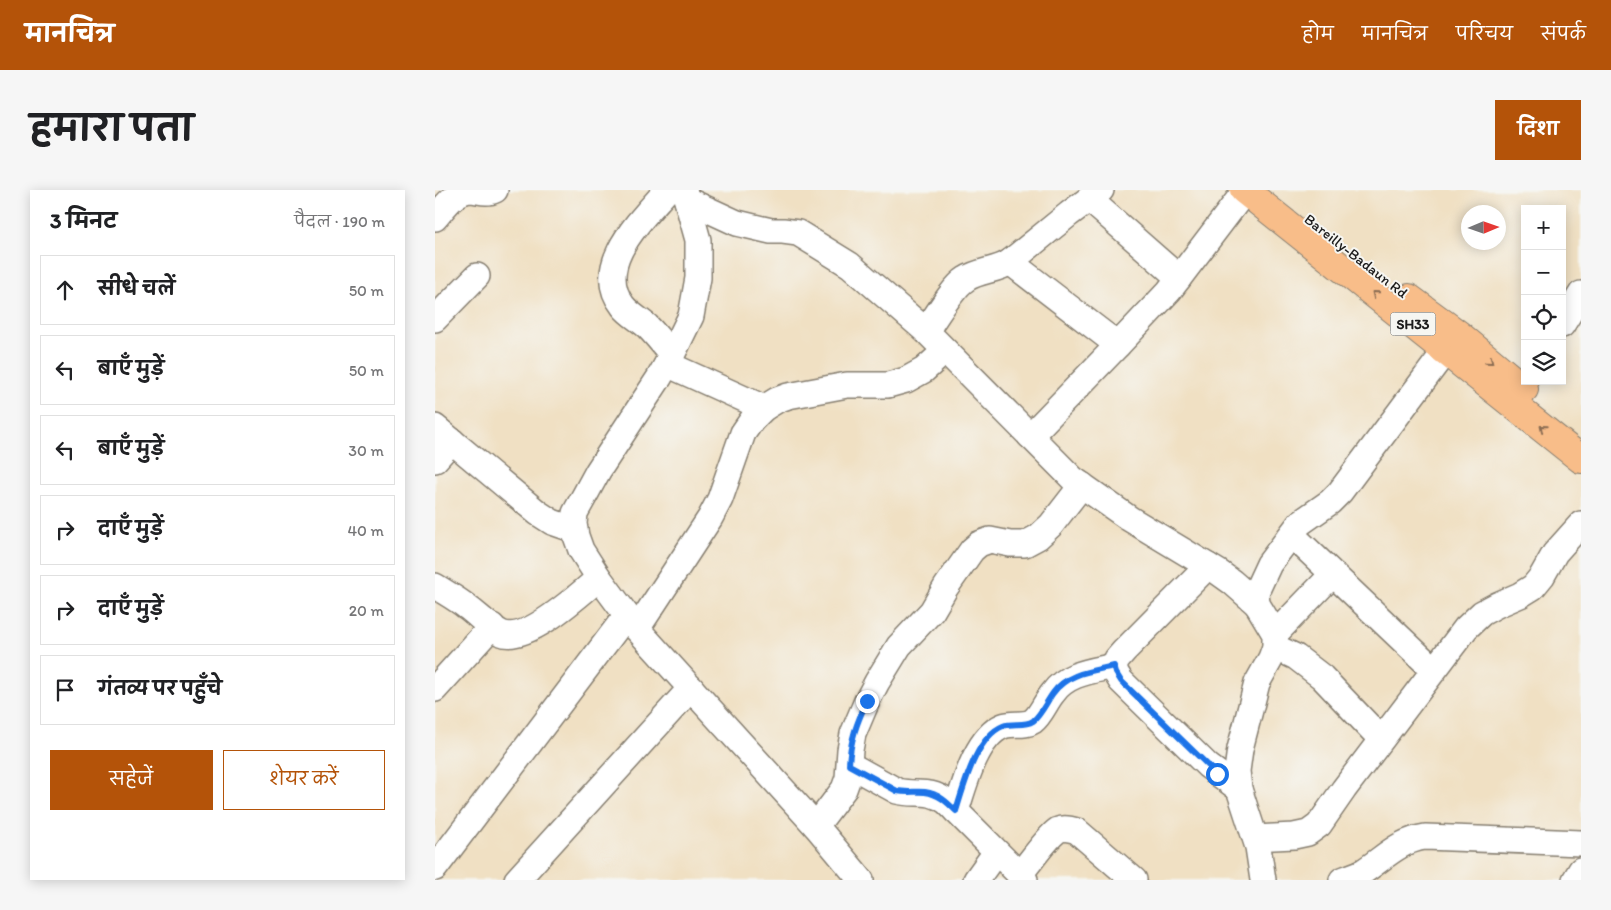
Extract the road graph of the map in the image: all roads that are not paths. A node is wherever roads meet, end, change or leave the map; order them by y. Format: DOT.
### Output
graph roads {
  1 [pos="495,190"];
  2 [pos="1245,190"];
  3 [pos="1273,190"];
  4 [pos="680,193"];
  5 [pos="1095,194"];
  6 [pos="435,218"];
  7 [pos="1010,262"];
  8 [pos="477,276"];
  9 [pos="1179,278"];
  10 [pos="1581,294"];
  11 [pos="435,319"];
  12 [pos="1566,319"];
  13 [pos="926,331"];
  14 [pos="1452,342"];
  15 [pos="1118,345"];
  16 [pos="945,351"];
  17 [pos="669,359"];
  18 [pos="1521,383"];
  19 [pos="1524,385"];
  20 [pos="764,408"];
  21 [pos="443,434"];
  22 [pos="1581,434"];
  23 [pos="1030,436"];
  24 [pos="1581,458"];
  25 [pos="435,460"];
  26 [pos="1082,485"];
  27 [pos="1581,524"];
  28 [pos="575,530"];
  29 [pos="1291,535"];
  30 [pos="1208,566"];
  31 [pos="1333,574"];
  32 [pos="599,578"];
  33 [pos="435,586"];
  34 [pos="1257,604"];
  35 [pos="632,622"];
  36 [pos="492,626"];
  37 [pos="1275,641"];
  38 [pos="1114,666"];
  39 [pos="1433,669"];
  40 [pos="691,688"];
  41 [pos="435,689"];
  42 [pos="1381,739"];
  43 [pos="849,765"];
  44 [pos="1239,789"];
  45 [pos="956,811"];
  46 [pos="817,826"];
  47 [pos="1579,837"];
  48 [pos="1255,838"];
  49 [pos="996,852"];
  50 [pos="435,868"];
  51 [pos="1581,870"];
  52 [pos="435,872"];
  53 [pos="1022,878"];
  54 [pos="446,880"];
  55 [pos="517,880"];
  56 [pos="861,880"];
  57 [pos="976,880"];
  58 [pos="1134,880"];
  59 [pos="1263,880"];
  60 [pos="1342,880"];
  61 [pos="1575,880"];
  1 -- 6 [label="street"];
  2 -- 9 [label="street"];
  14 -- 2 [label="main road, SH33, one-way"];
  3 -- 14 [label="main road, Bareilly-Badaun Rd / SH33"];
  4 -- 13 [label="street"];
  4 -- 17 [label="street"];
  4 -- 17 [label="street"];
  5 -- 7 [label="street"];
  5 -- 9 [label="street"];
  7 -- 13 [label="street"];
  7 -- 15 [label="street"];
  8 -- 11 [label="street"];
  9 -- 15 [label="street"];
  10 -- 12 [label="street"];
  13 -- 16 [label="street"];
  14 -- 18 [label="main road, Bareilly-Badaun Rd / SH33, one-way"];
  24 -- 14 [label="main road, SH33, one-way"];
  14 -- 29 [label="street"];
  15 -- 23 [label="street"];
  16 -- 20 [label="street"];
  16 -- 23 [label="street"];
  17 -- 20 [label="street"];
  17 -- 28 [label="street"];
  19 -- 22 [label="main road, Bareilly-Badaun Rd / SH33"];
  20 -- 35 [label="street"];
  21 -- 25 [label="street"];
  21 -- 28 [label="street"];
  23 -- 26 [label="street"];
  26 -- 30 [label="street"];
  26 -- 43 [label="street"];
  27 -- 39 [label="street"];
  28 -- 32 [label="street"];
  29 -- 31 [label="street"];
  29 -- 34 [label="street"];
  30 -- 34 [label="street"];
  30 -- 38 [label="street"];
  31 -- 37 [label="street"];
  31 -- 39 [label="street"];
  32 -- 35 [label="street"];
  32 -- 36 [label="street"];
  33 -- 36 [label="street"];
  34 -- 37 [label="street"];
  35 -- 40 [label="street"];
  35 -- 50 [label="street"];
  36 -- 41 [label="street"];
  37 -- 42 [label="street"];
  37 -- 44 [label="street"];
  38 -- 44 [label="street"];
  38 -- 45 [label="street"];
  39 -- 42 [label="street"];
  40 -- 46 [label="street"];
  40 -- 55 [label="street"];
  42 -- 48 [label="street"];
  43 -- 45 [label="street"];
  43 -- 46 [label="street"];
  44 -- 48 [label="street"];
  45 -- 49 [label="street"];
  46 -- 56 [label="street"];
  47 -- 60 [label="street"];
  48 -- 59 [label="street"];
  49 -- 53 [label="street"];
  49 -- 57 [label="street"];
  51 -- 61 [label="street"];
  52 -- 54 [label="street"];
  53 -- 58 [label="street"];
}
